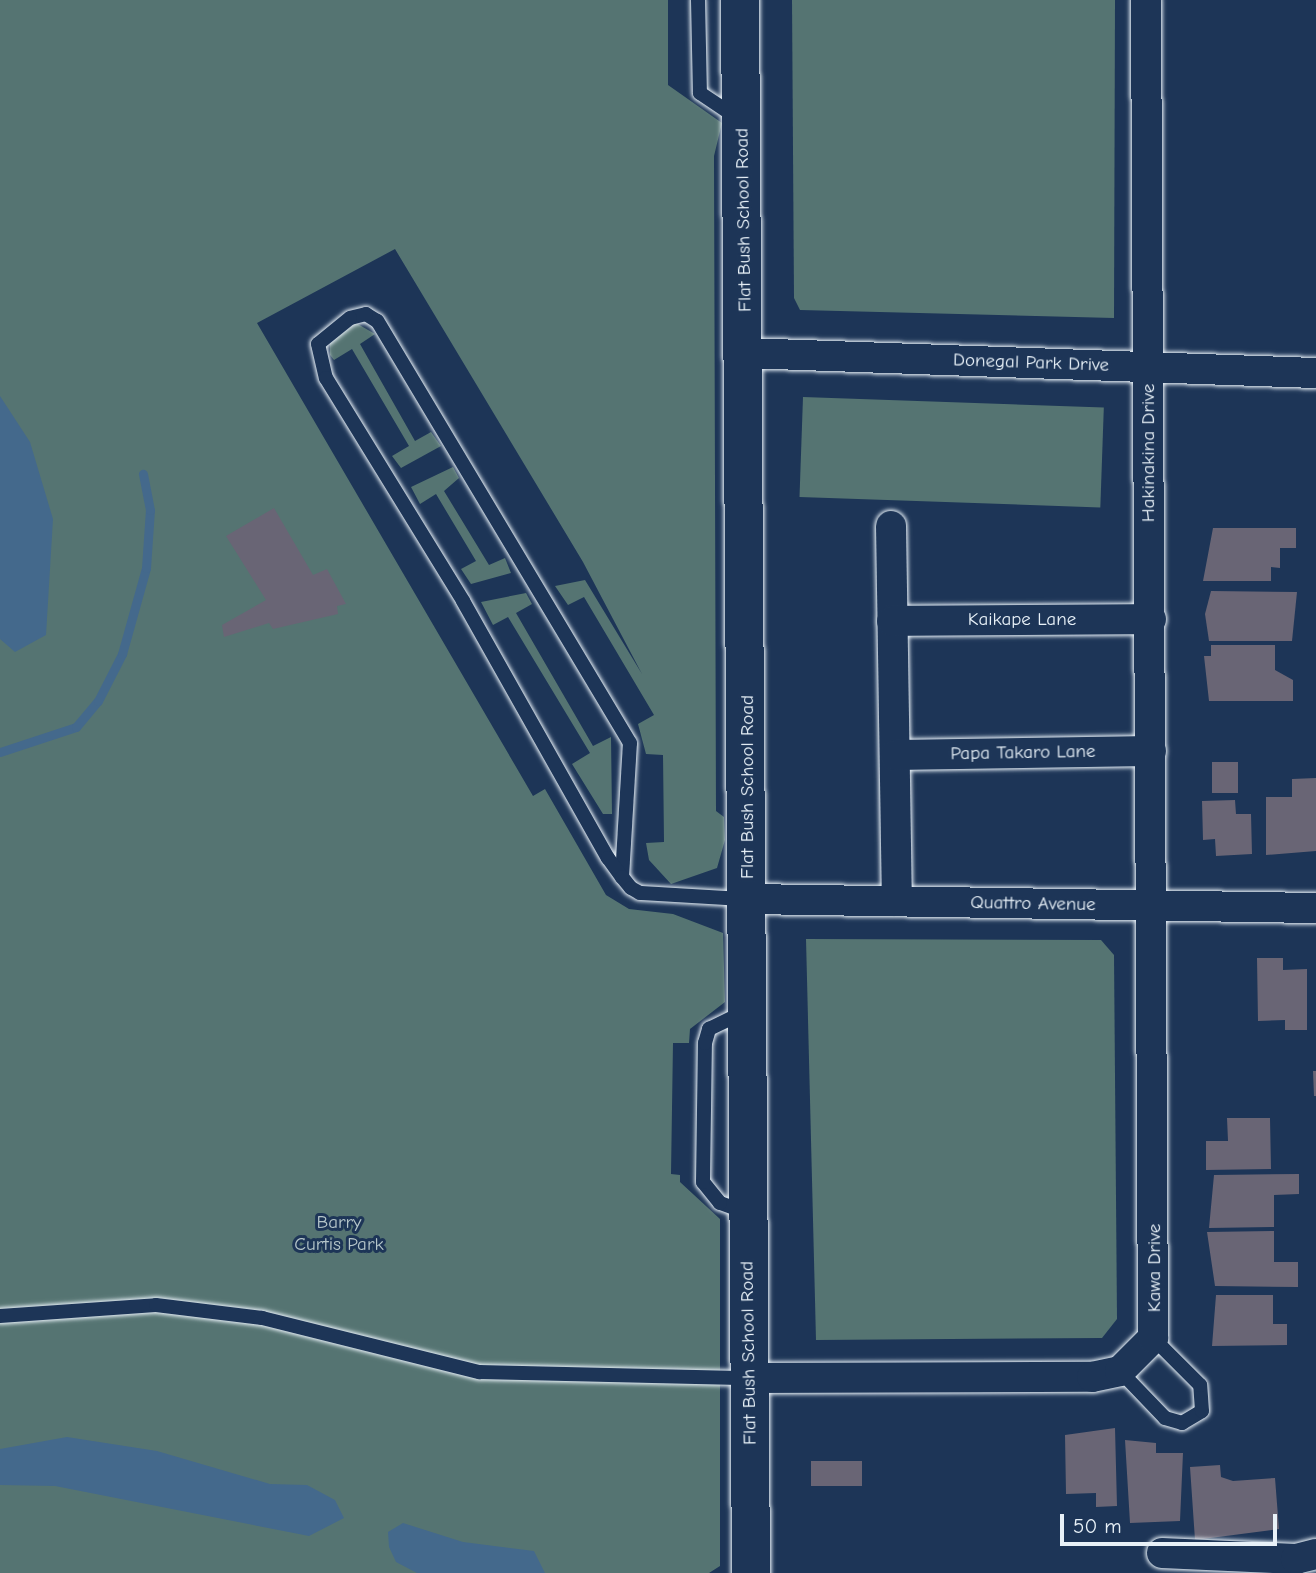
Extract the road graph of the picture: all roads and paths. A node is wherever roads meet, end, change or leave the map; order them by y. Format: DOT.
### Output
graph roads {
  1 [pos="698,0"];
  2 [pos="740,0"];
  3 [pos="1146,0"];
  4 [pos="743,121"];
  5 [pos="745,353"];
  6 [pos="1150,367"];
  7 [pos="1316,373"];
  8 [pos="891,526"];
  9 [pos="1151,620"];
  10 [pos="892,621"];
  11 [pos="1151,751"];
  12 [pos="895,755"];
  13 [pos="622,877"];
  14 [pos="749,899"];
  15 [pos="897,901"];
  16 [pos="1150,906"];
  17 [pos="1316,908"];
  18 [pos="0,1316"];
  19 [pos="1153,1338"];
  20 [pos="1120,1371"];
  21 [pos="750,1378"];
  22 [pos="1161,1553"];
  23 [pos="1316,1553"];
  24 [pos="751,1573"];
  1 -- 4 [label="lane"];
  2 -- 4 [label="main road, Flat Bush School Road"];
  3 -- 6 [label="street, Hakinakina Drive"];
  4 -- 5 [label="main road, Flat Bush School Road"];
  5 -- 6 [label="street, Donegal Park Drive"];
  5 -- 14 [label="main road, Flat Bush School Road"];
  6 -- 7 [label="street, Donegal Park Drive"];
  6 -- 9 [label="street, Hakinakina Drive"];
  8 -- 10 [label="street"];
  9 -- 10 [label="street, Kaikape Lane"];
  9 -- 11 [label="street, Hakinakina Drive"];
  10 -- 12 [label="street"];
  11 -- 12 [label="street, Papa Takaro Lane"];
  11 -- 16 [label="street, Hakinakina Drive"];
  12 -- 15 [label="street"];
  13 -- 13 [label="lane"];
  13 -- 14 [label="lane"];
  14 -- 15 [label="street, Quattro Avenue"];
  14 -- 21 [label="main road, Flat Bush School Road"];
  15 -- 16 [label="street, Quattro Avenue"];
  16 -- 17 [label="street, Quattro Avenue"];
  16 -- 19 [label="street, Kawa Drive"];
  18 -- 21 [label="lane"];
  19 -- 20 [label="street, Kawa Drive"];
  19 -- 20 [label="lane"];
  20 -- 21 [label="street"];
  21 -- 24 [label="main road, Flat Bush School Road"];
  22 -- 23 [label="street"];
}
